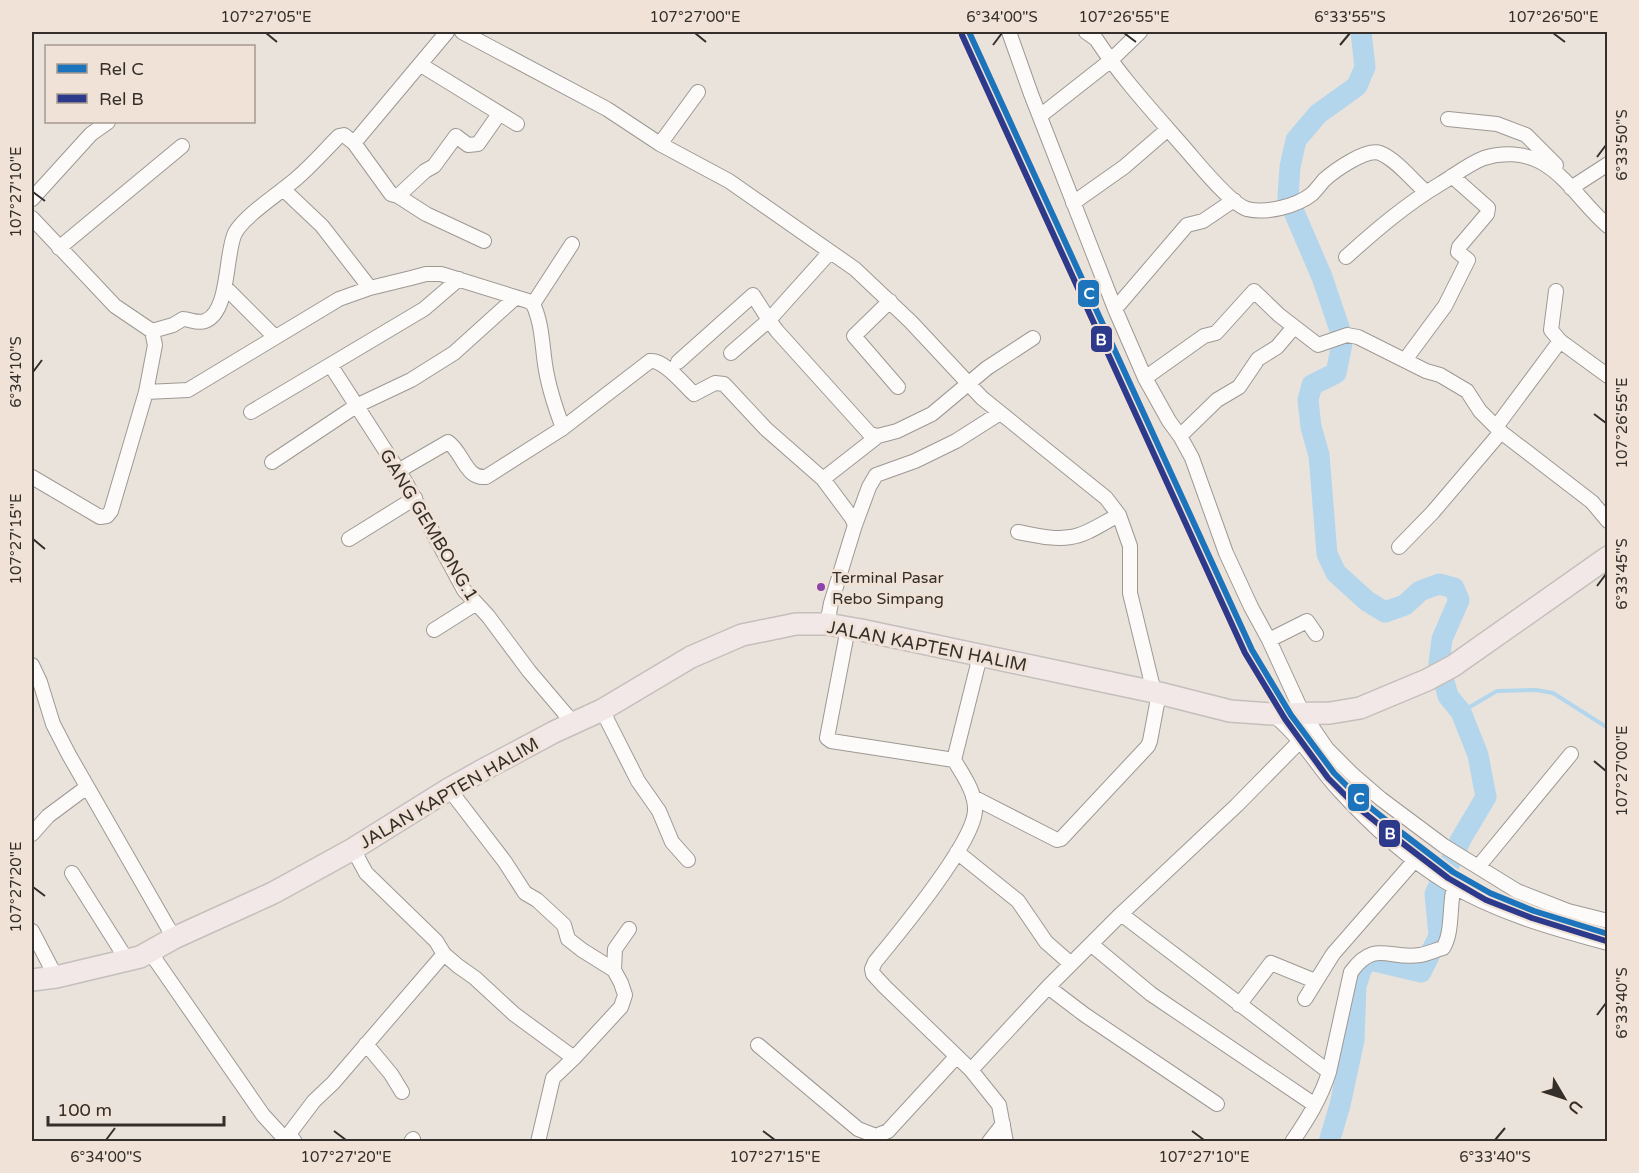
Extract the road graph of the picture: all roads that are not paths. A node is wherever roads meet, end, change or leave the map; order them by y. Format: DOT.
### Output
graph roads {
  1 [pos="447,32"];
  2 [pos="462,32"];
  3 [pos="1009,32"];
  4 [pos="1086,32"];
  5 [pos="1140,32"];
  6 [pos="1110,61"];
  7 [pos="421,65"];
  8 [pos="698,92"];
  9 [pos="499,114"];
  10 [pos="1040,116"];
  11 [pos="1448,119"];
  12 [pos="107,123"];
  13 [pos="517,124"];
  14 [pos="1168,129"];
  15 [pos="354,143"];
  16 [pos="660,144"];
  17 [pos="182,146"];
  18 [pos="1608,164"];
  19 [pos="1452,176"];
  20 [pos="1574,186"];
  21 [pos="283,189"];
  22 [pos="1425,192"];
  23 [pos="398,196"];
  24 [pos="32,198"];
  25 [pos="1234,200"];
  26 [pos="1073,203"];
  27 [pos="32,218"];
  28 [pos="1608,226"];
  29 [pos="484,241"];
  30 [pos="572,244"];
  31 [pos="59,248"];
  32 [pos="830,252"];
  33 [pos="1346,257"];
  34 [pos="459,279"];
  35 [pos="225,287"];
  36 [pos="370,288"];
  37 [pos="1556,291"];
  38 [pos="515,297"];
  39 [pos="890,300"];
  40 [pos="533,304"];
  41 [pos="1115,309"];
  42 [pos="770,320"];
  43 [pos="1294,327"];
  44 [pos="152,331"];
  45 [pos="275,337"];
  46 [pos="1033,338"];
  47 [pos="1560,341"];
  48 [pos="731,353"];
  49 [pos="1405,360"];
  50 [pos="678,362"];
  51 [pos="331,366"];
  52 [pos="1608,376"];
  53 [pos="1145,378"];
  54 [pos="967,385"];
  55 [pos="898,387"];
  56 [pos="146,392"];
  57 [pos="356,406"];
  58 [pos="251,412"];
  59 [pos="1000,413"];
  60 [pos="563,428"];
  61 [pos="1498,429"];
  62 [pos="878,436"];
  63 [pos="1180,436"];
  64 [pos="272,462"];
  65 [pos="398,471"];
  66 [pos="32,477"];
  67 [pos="823,479"];
  68 [pos="415,498"];
  69 [pos="1119,515"];
  70 [pos="1608,521"];
  71 [pos="855,525"];
  72 [pos="1018,532"];
  73 [pos="349,539"];
  74 [pos="1400,547"];
  75 [pos="1608,557"];
  76 [pos="476,604"];
  77 [pos="827,624"];
  78 [pos="848,628"];
  79 [pos="434,630"];
  80 [pos="1316,634"];
  81 [pos="1269,640"];
  82 [pos="980,656"];
  83 [pos="32,665"];
  84 [pos="1156,692"];
  85 [pos="602,710"];
  86 [pos="1273,714"];
  87 [pos="1303,714"];
  88 [pos="574,724"];
  89 [pos="1300,741"];
  90 [pos="1571,754"];
  91 [pos="954,760"];
  92 [pos="87,787"];
  93 [pos="449,789"];
  94 [pos="974,797"];
  95 [pos="32,834"];
  96 [pos="352,849"];
  97 [pos="957,852"];
  98 [pos="688,860"];
  99 [pos="1415,860"];
  100 [pos="1478,867"];
  101 [pos="72,873"];
  102 [pos="1450,884"];
  103 [pos="1121,914"];
  104 [pos="1608,921"];
  105 [pos="629,929"];
  106 [pos="32,931"];
  107 [pos="174,938"];
  108 [pos="1608,943"];
  109 [pos="1092,945"];
  110 [pos="150,952"];
  111 [pos="444,954"];
  112 [pos="128,960"];
  113 [pos="1071,964"];
  114 [pos="614,970"];
  115 [pos="56,977"];
  116 [pos="32,980"];
  117 [pos="1314,981"];
  118 [pos="1048,987"];
  119 [pos="1305,999"];
  120 [pos="1239,1005"];
  121 [pos="366,1044"];
  122 [pos="758,1045"];
  123 [pos="956,1057"];
  124 [pos="574,1058"];
  125 [pos="971,1070"];
  126 [pos="1329,1072"];
  127 [pos="402,1092"];
  128 [pos="1217,1104"];
  129 [pos="1315,1105"];
  130 [pos="1003,1124"];
  131 [pos="288,1139"];
  132 [pos="538,1142"];
  133 [pos="989,1142"];
  134 [pos="1006,1142"];
  135 [pos="1292,1142"];
  1 -- 7 [label="street"];
  2 -- 16 [label="street"];
  3 -- 10 [label="street"];
  4 -- 6 [label="street"];
  5 -- 6 [label="street"];
  6 -- 10 [label="street"];
  6 -- 14 [label="street"];
  7 -- 9 [label="street"];
  7 -- 15 [label="street"];
  8 -- 16 [label="street"];
  9 -- 13 [label="street"];
  9 -- 23 [label="street"];
  10 -- 26 [label="street"];
  11 -- 20 [label="street"];
  12 -- 24 [label="street"];
  14 -- 25 [label="street"];
  14 -- 26 [label="street"];
  15 -- 21 [label="street"];
  15 -- 23 [label="street"];
  16 -- 32 [label="street"];
  17 -- 31 [label="street"];
  18 -- 20 [label="street"];
  19 -- 20 [label="street"];
  19 -- 22 [label="street"];
  19 -- 49 [label="street"];
  20 -- 28 [label="street"];
  21 -- 35 [label="street"];
  21 -- 36 [label="street"];
  22 -- 25 [label="street"];
  22 -- 33 [label="street"];
  23 -- 29 [label="street"];
  25 -- 41 [label="street"];
  26 -- 41 [label="street"];
  27 -- 31 [label="street"];
  30 -- 40 [label="street"];
  31 -- 44 [label="street"];
  32 -- 39 [label="street"];
  32 -- 42 [label="street"];
  34 -- 36 [label="street"];
  34 -- 38 [label="street"];
  34 -- 51 [label="street"];
  35 -- 44 [label="street"];
  35 -- 45 [label="street"];
  36 -- 45 [label="street"];
  37 -- 47 [label="street"];
  38 -- 40 [label="street"];
  38 -- 57 [label="street"];
  39 -- 54 [label="street"];
  39 -- 55 [label="street"];
  40 -- 60 [label="street"];
  41 -- 53 [label="street"];
  42 -- 48 [label="street"];
  42 -- 50 [label="street"];
  42 -- 62 [label="street"];
  43 -- 49 [label="street"];
  43 -- 53 [label="street"];
  43 -- 63 [label="street"];
  44 -- 56 [label="street"];
  45 -- 56 [label="street"];
  46 -- 54 [label="street"];
  47 -- 52 [label="street"];
  47 -- 61 [label="street"];
  49 -- 61 [label="street"];
  51 -- 57 [label="street, GANG GEMBONG.1"];
  51 -- 58 [label="street"];
  53 -- 63 [label="street"];
  54 -- 59 [label="street"];
  54 -- 62 [label="street"];
  56 -- 66 [label="street"];
  57 -- 64 [label="street"];
  57 -- 65 [label="street, GANG GEMBONG.1"];
  59 -- 69 [label="street"];
  59 -- 71 [label="street"];
  60 -- 65 [label="street"];
  60 -- 67 [label="street"];
  61 -- 70 [label="street"];
  61 -- 74 [label="street"];
  62 -- 67 [label="street"];
  63 -- 81 [label="street"];
  65 -- 68 [label="street, GANG GEMBONG.1"];
  67 -- 71 [label="street"];
  68 -- 73 [label="street"];
  68 -- 76 [label="street, GANG GEMBONG.1"];
  69 -- 72 [label="street"];
  69 -- 84 [label="street"];
  71 -- 77 [label="street"];
  75 -- 87 [label="main road, JALAN KAPTEN HALIM"];
  76 -- 79 [label="street"];
  76 -- 88 [label="street, GANG GEMBONG.1"];
  77 -- 78 [label="main road, JALAN KAPTEN HALIM"];
  77 -- 85 [label="main road, JALAN KAPTEN HALIM"];
  78 -- 82 [label="main road, JALAN KAPTEN HALIM"];
  78 -- 91 [label="street"];
  80 -- 81 [label="street"];
  81 -- 87 [label="street"];
  82 -- 84 [label="main road, JALAN KAPTEN HALIM"];
  82 -- 91 [label="street"];
  83 -- 92 [label="street"];
  84 -- 86 [label="main road, JALAN KAPTEN HALIM"];
  84 -- 94 [label="street"];
  85 -- 88 [label="main road, JALAN KAPTEN HALIM"];
  85 -- 98 [label="street"];
  86 -- 87 [label="main road, JALAN KAPTEN HALIM"];
  86 -- 89 [label="street"];
  87 -- 100 [label="street"];
  88 -- 93 [label="main road, JALAN KAPTEN HALIM"];
  89 -- 99 [label="street"];
  89 -- 103 [label="street"];
  90 -- 100 [label="street"];
  91 -- 94 [label="street"];
  92 -- 95 [label="street"];
  92 -- 107 [label="street"];
  93 -- 96 [label="main road, JALAN KAPTEN HALIM"];
  93 -- 114 [label="street"];
  94 -- 97 [label="street"];
  96 -- 107 [label="main road, JALAN KAPTEN HALIM"];
  96 -- 111 [label="street"];
  97 -- 113 [label="street"];
  97 -- 123 [label="street"];
  99 -- 102 [label="street"];
  99 -- 117 [label="street"];
  100 -- 104 [label="street"];
  101 -- 112 [label="street"];
  102 -- 108 [label="street"];
  102 -- 126 [label="street"];
  103 -- 109 [label="street"];
  103 -- 120 [label="street"];
  105 -- 114 [label="street"];
  106 -- 115 [label="street"];
  107 -- 110 [label="main road, JALAN KAPTEN HALIM"];
  109 -- 113 [label="street"];
  109 -- 129 [label="street"];
  110 -- 112 [label="main road, JALAN KAPTEN HALIM"];
  110 -- 131 [label="street"];
  111 -- 121 [label="street"];
  111 -- 124 [label="street"];
  112 -- 115 [label="main road, JALAN KAPTEN HALIM"];
  113 -- 118 [label="street"];
  114 -- 124 [label="street"];
  115 -- 116 [label="main road, JALAN KAPTEN HALIM"];
  117 -- 119 [label="street"];
  117 -- 120 [label="street"];
  118 -- 125 [label="street"];
  118 -- 128 [label="street"];
  120 -- 126 [label="street"];
  121 -- 127 [label="street"];
  121 -- 131 [label="street"];
  122 -- 123 [label="street"];
  123 -- 125 [label="street"];
  124 -- 132 [label="street"];
  125 -- 130 [label="street"];
  126 -- 129 [label="street"];
  129 -- 135 [label="street"];
  130 -- 133 [label="street"];
  130 -- 134 [label="street"];
}
